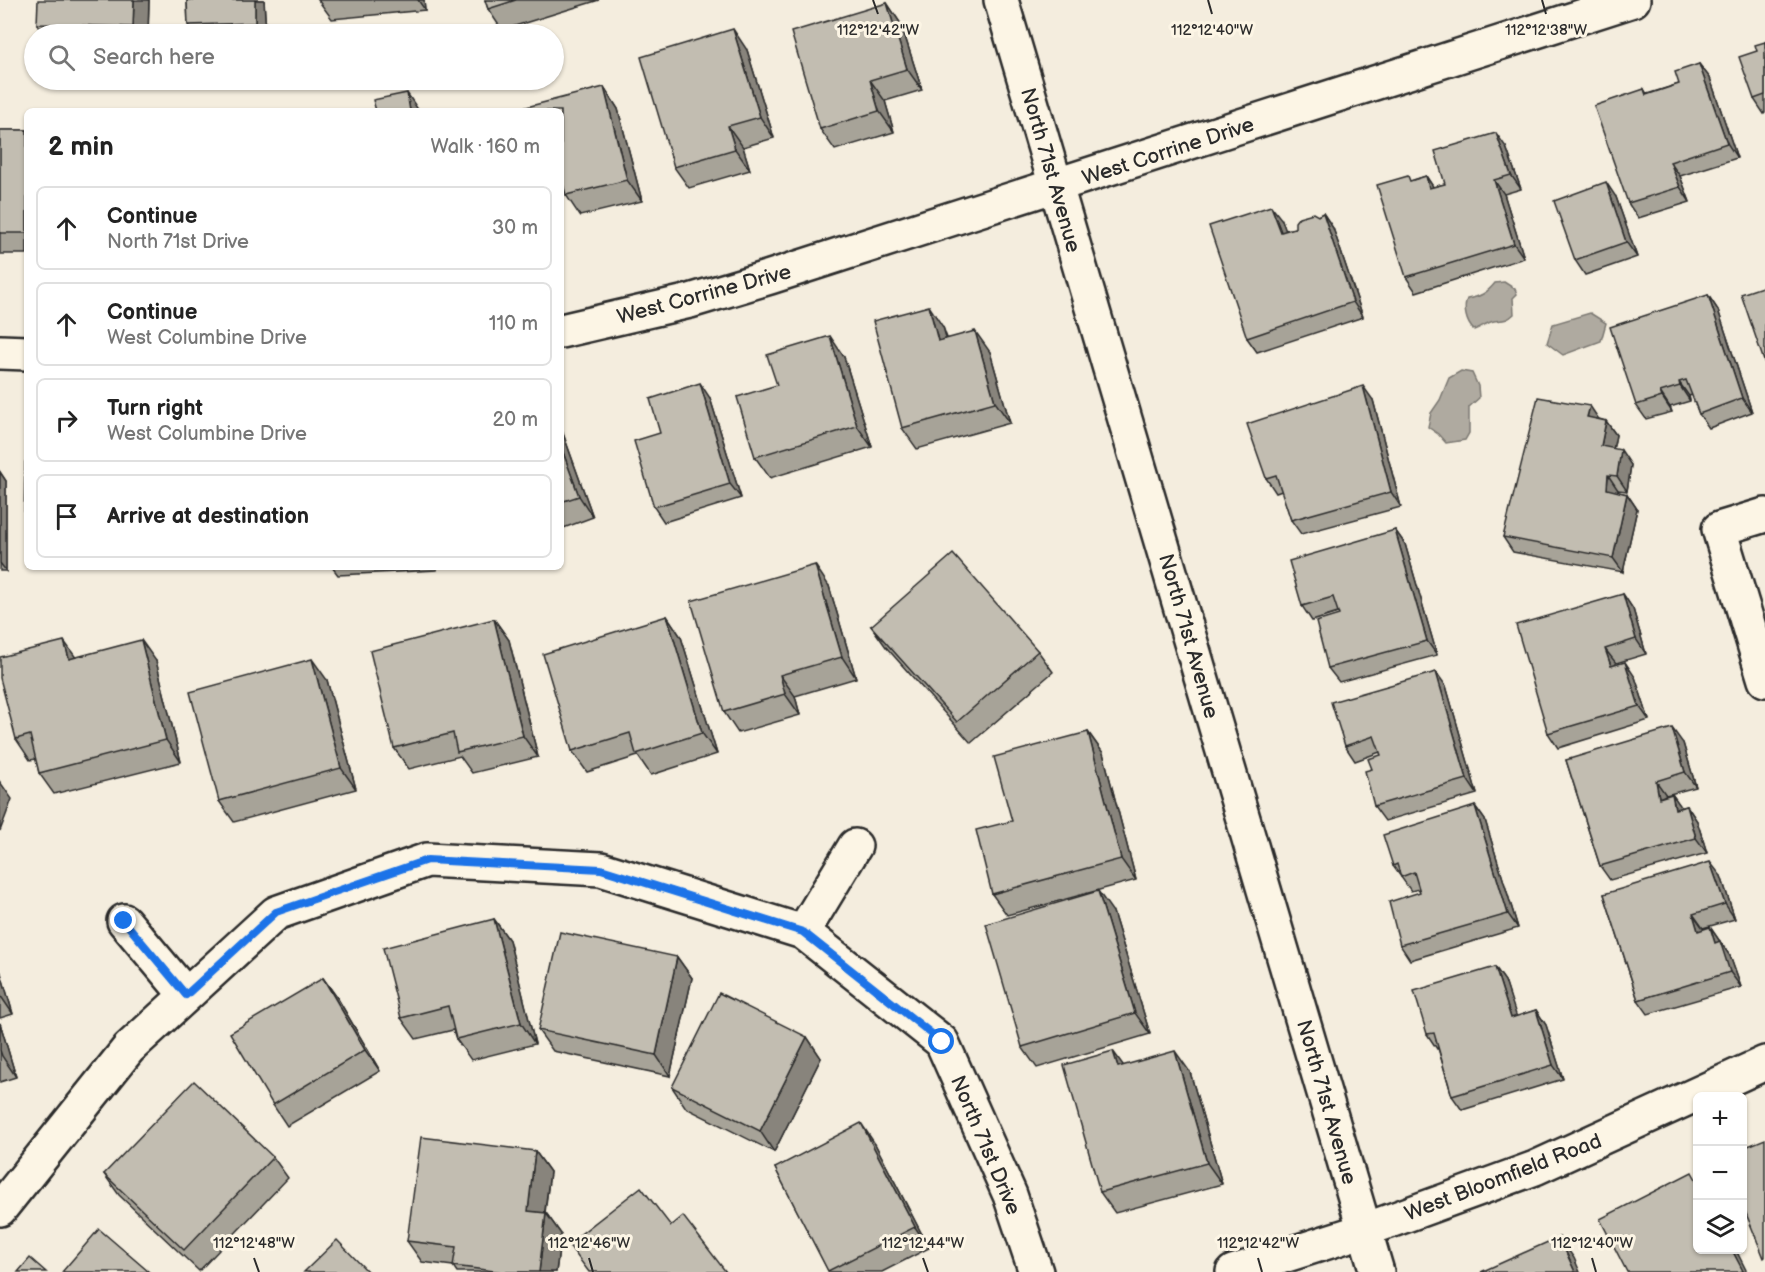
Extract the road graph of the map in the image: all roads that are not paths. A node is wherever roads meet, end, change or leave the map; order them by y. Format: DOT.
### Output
graph roads {
  1 [pos="1001,0"];
  2 [pos="1633,0"];
  3 [pos="1056,187"];
  4 [pos="564,330"];
  5 [pos="0,352"];
  6 [pos="24,352"];
  7 [pos="1765,515"];
  8 [pos="1765,680"];
  9 [pos="855,846"];
  10 [pos="124,921"];
  11 [pos="803,932"];
  12 [pos="186,995"];
  13 [pos="1765,1063"];
  14 [pos="0,1209"];
  15 [pos="1365,1230"];
  16 [pos="1036,1272"];
  17 [pos="1233,1272"];
  18 [pos="1377,1272"];
  1 -- 3 [label="street, North 71st Avenue"];
  2 -- 3 [label="street, West Corrine Drive"];
  3 -- 4 [label="street, West Corrine Drive"];
  3 -- 15 [label="street, North 71st Avenue"];
  5 -- 6 [label="street"];
  7 -- 8 [label="street"];
  9 -- 11 [label="street"];
  10 -- 12 [label="street"];
  11 -- 12 [label="street"];
  11 -- 16 [label="street, North 71st Drive"];
  12 -- 14 [label="street"];
  13 -- 15 [label="street, West Bloomfield Road"];
  15 -- 17 [label="street, West Bloomfield Road"];
  15 -- 18 [label="street, North 71st Avenue"];
}
